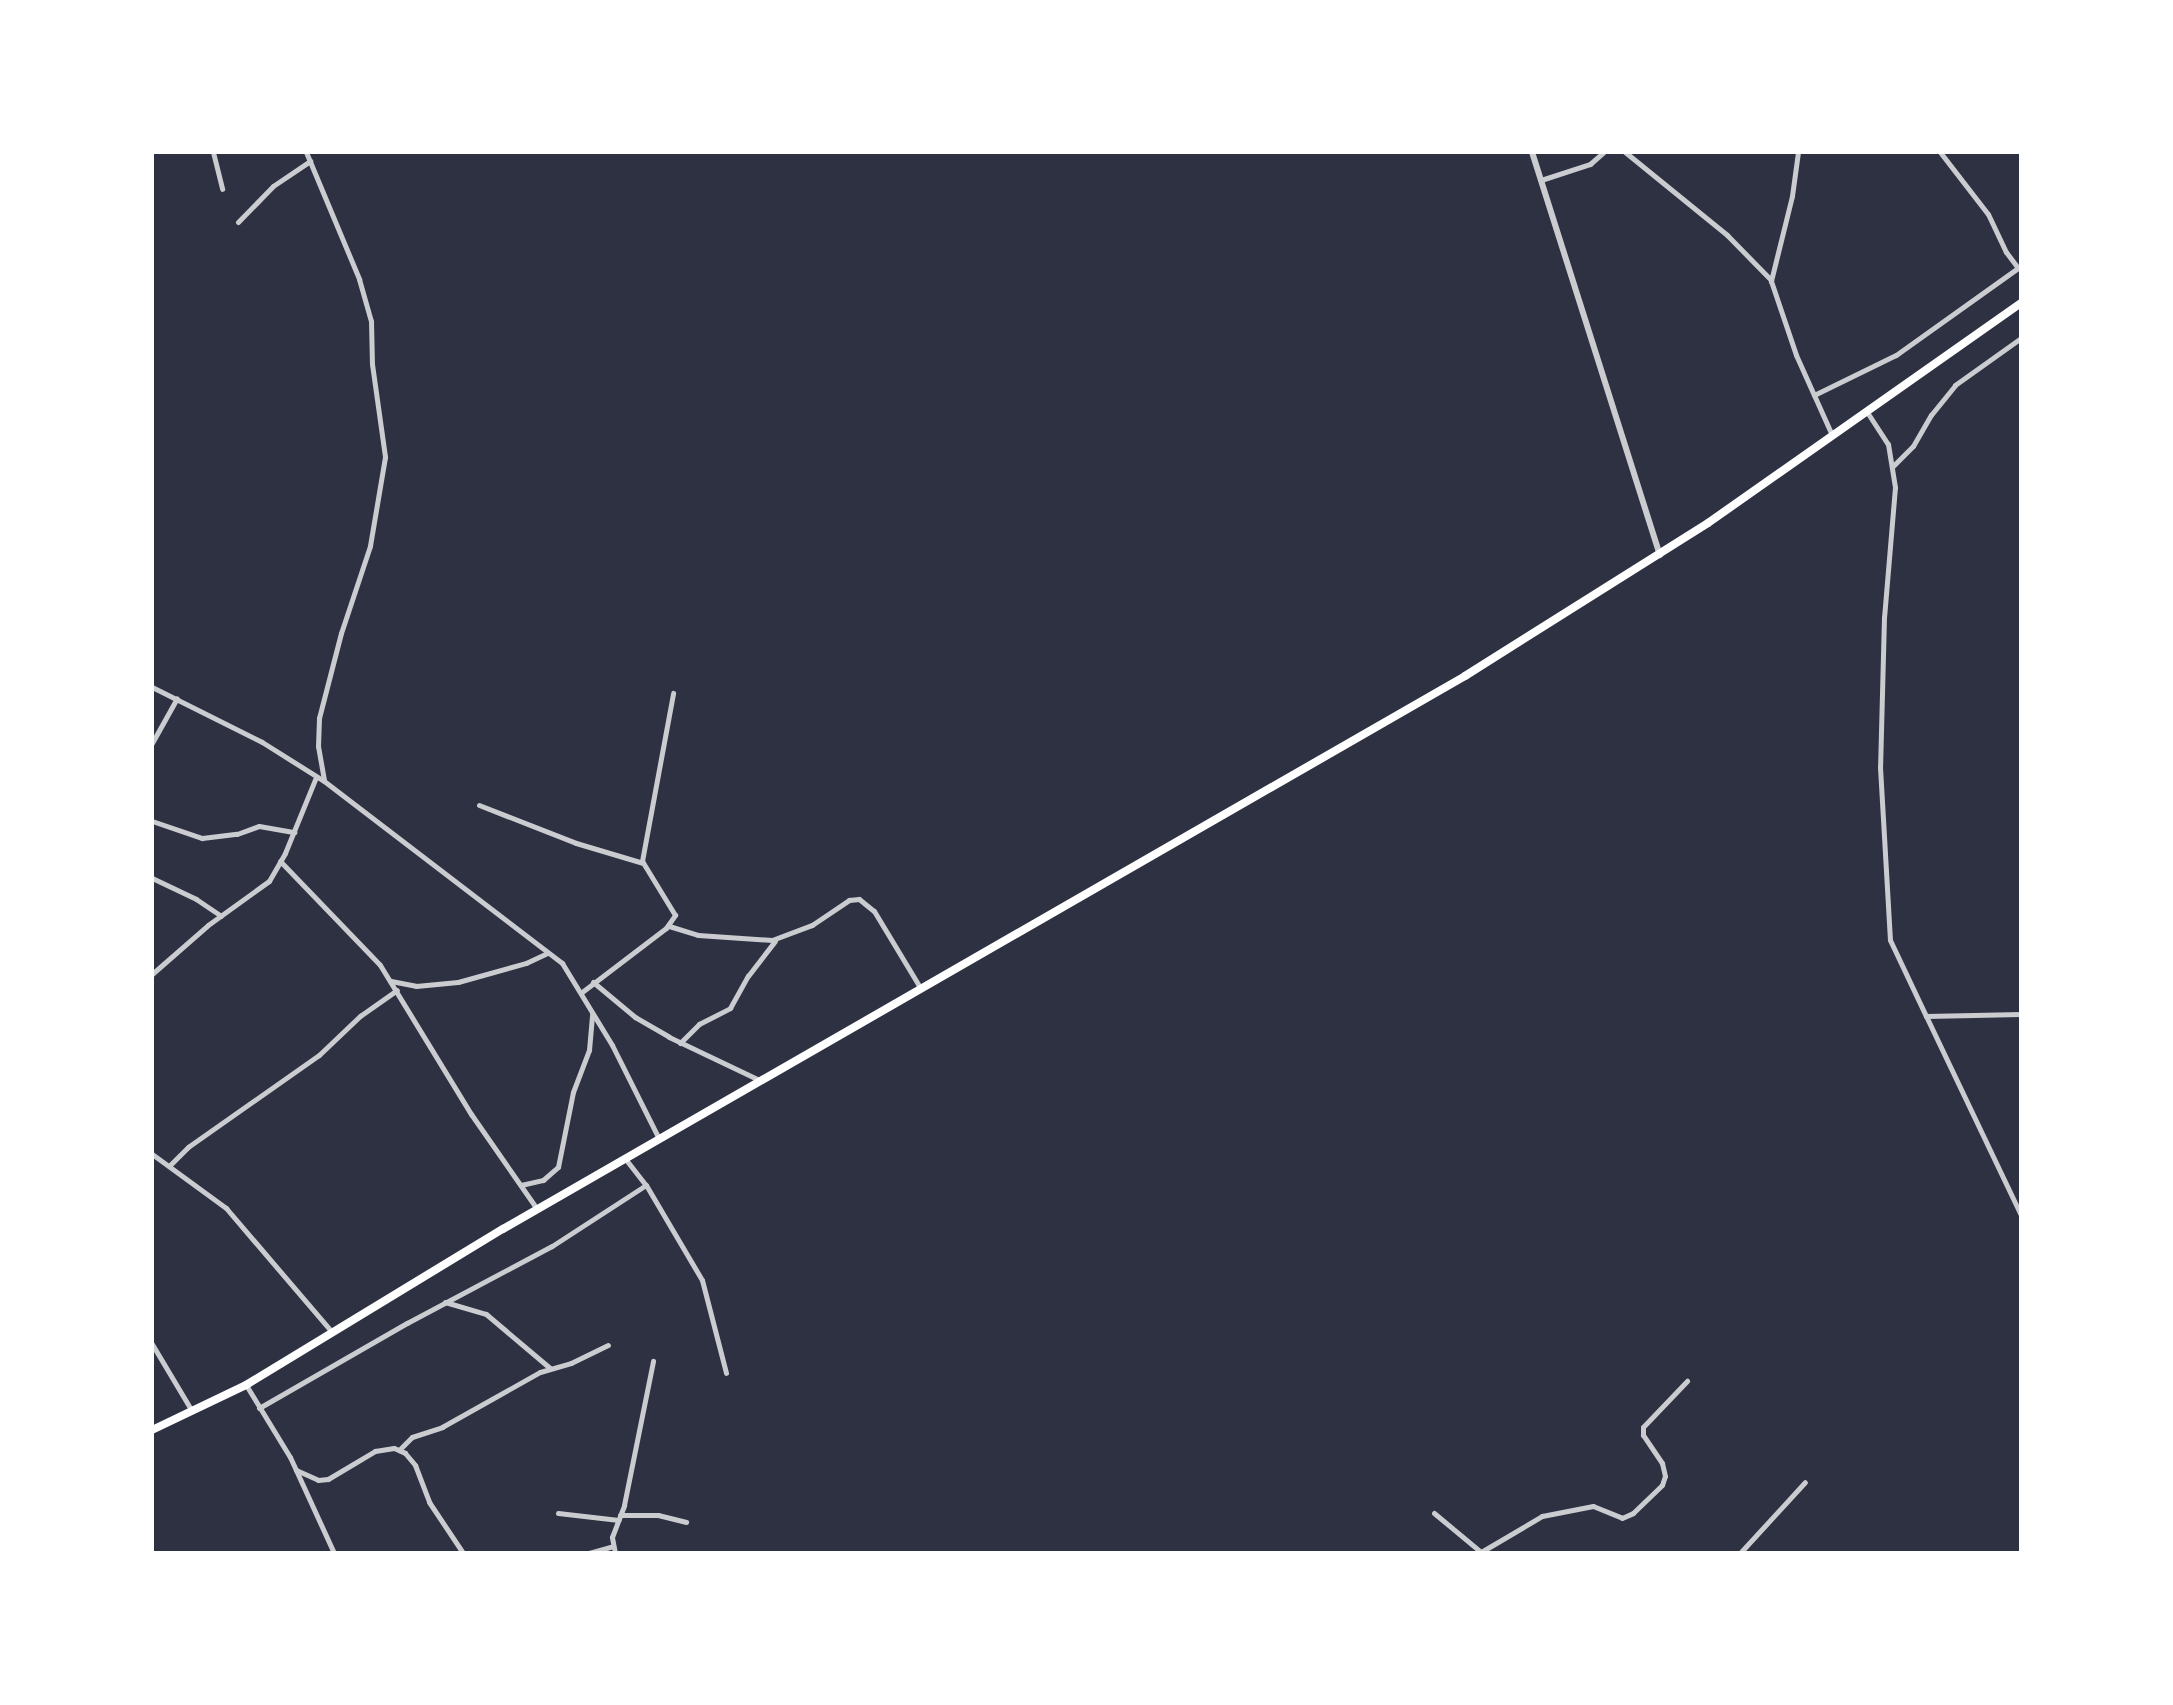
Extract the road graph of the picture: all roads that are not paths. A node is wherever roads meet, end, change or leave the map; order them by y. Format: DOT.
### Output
graph roads {
  1 [pos="213,152"];
  2 [pos="306,152"];
  3 [pos="1532,152"];
  4 [pos="1604,152"];
  5 [pos="1625,152"];
  6 [pos="1798,152"];
  7 [pos="1940,152"];
  8 [pos="310,161"];
  9 [pos="1541,180"];
  10 [pos="222,189"];
  11 [pos="238,222"];
  12 [pos="2020,267"];
  13 [pos="1771,281"];
  14 [pos="2021,303"];
  15 [pos="2021,338"];
  16 [pos="1814,395"];
  17 [pos="1867,412"];
  18 [pos="1832,436"];
  19 [pos="1892,467"];
  20 [pos="1660,555"];
  21 [pos="152,687"];
  22 [pos="673,693"];
  23 [pos="177,698"];
  24 [pos="152,743"];
  25 [pos="316,777"];
  26 [pos="324,781"];
  27 [pos="479,805"];
  28 [pos="152,821"];
  29 [pos="294,832"];
  30 [pos="280,861"];
  31 [pos="643,863"];
  32 [pos="152,878"];
  33 [pos="221,916"];
  34 [pos="668,925"];
  35 [pos="776,939"];
  36 [pos="548,952"];
  37 [pos="152,974"];
  38 [pos="391,981"];
  39 [pos="593,982"];
  40 [pos="397,990"];
  41 [pos="922,990"];
  42 [pos="582,992"];
  43 [pos="592,1010"];
  44 [pos="2021,1014"];
  45 [pos="1926,1016"];
  46 [pos="680,1043"];
  47 [pos="760,1080"];
  48 [pos="659,1139"];
  49 [pos="152,1154"];
  50 [pos="627,1161"];
  51 [pos="169,1166"];
  52 [pos="520,1185"];
  53 [pos="646,1185"];
  54 [pos="538,1211"];
  55 [pos="2021,1215"];
  56 [pos="445,1302"];
  57 [pos="333,1333"];
  58 [pos="152,1344"];
  59 [pos="608,1345"];
  60 [pos="653,1361"];
  61 [pos="550,1368"];
  62 [pos="726,1373"];
  63 [pos="1687,1381"];
  64 [pos="246,1385"];
  65 [pos="259,1408"];
  66 [pos="193,1412"];
  67 [pos="152,1430"];
  68 [pos="399,1450"];
  69 [pos="296,1470"];
  70 [pos="1805,1482"];
  71 [pos="558,1513"];
  72 [pos="1434,1513"];
  73 [pos="620,1517"];
  74 [pos="686,1522"];
  75 [pos="614,1549"];
  76 [pos="1482,1552"];
  77 [pos="334,1553"];
  78 [pos="463,1553"];
  79 [pos="589,1553"];
  80 [pos="1740,1553"];
  1 -- 10 [label="street"];
  2 -- 8 [label="street"];
  3 -- 9 [label="street"];
  4 -- 9 [label="street"];
  5 -- 13 [label="street"];
  6 -- 13 [label="street"];
  7 -- 12 [label="street"];
  8 -- 11 [label="street"];
  8 -- 26 [label="street"];
  9 -- 20 [label="street"];
  12 -- 16 [label="street"];
  13 -- 16 [label="street"];
  14 -- 17 [label="highway"];
  15 -- 19 [label="street"];
  16 -- 18 [label="street"];
  17 -- 18 [label="highway"];
  17 -- 19 [label="street"];
  18 -- 20 [label="highway"];
  19 -- 45 [label="street"];
  20 -- 41 [label="highway"];
  21 -- 23 [label="street"];
  22 -- 31 [label="street"];
  23 -- 24 [label="street"];
  23 -- 25 [label="street"];
  25 -- 26 [label="street"];
  25 -- 29 [label="street"];
  26 -- 36 [label="street"];
  27 -- 31 [label="street"];
  28 -- 29 [label="street"];
  29 -- 30 [label="street"];
  30 -- 33 [label="street"];
  30 -- 38 [label="street"];
  31 -- 34 [label="street"];
  32 -- 33 [label="street"];
  33 -- 37 [label="street"];
  34 -- 35 [label="street"];
  34 -- 39 [label="street"];
  35 -- 41 [label="street"];
  35 -- 46 [label="street"];
  36 -- 38 [label="street"];
  36 -- 42 [label="street"];
  38 -- 40 [label="street"];
  39 -- 42 [label="street"];
  39 -- 46 [label="street"];
  40 -- 51 [label="street"];
  40 -- 52 [label="street"];
  41 -- 47 [label="highway"];
  42 -- 43 [label="street"];
  43 -- 48 [label="street"];
  43 -- 52 [label="street"];
  44 -- 45 [label="street"];
  45 -- 55 [label="street"];
  46 -- 47 [label="street"];
  47 -- 48 [label="highway"];
  48 -- 50 [label="highway"];
  49 -- 51 [label="street"];
  50 -- 53 [label="street"];
  50 -- 54 [label="highway"];
  51 -- 57 [label="street"];
  52 -- 54 [label="street"];
  53 -- 56 [label="street"];
  53 -- 62 [label="street"];
  54 -- 57 [label="highway"];
  56 -- 61 [label="street"];
  56 -- 65 [label="street"];
  57 -- 64 [label="highway"];
  58 -- 66 [label="street"];
  59 -- 61 [label="street"];
  60 -- 73 [label="street"];
  61 -- 68 [label="street"];
  63 -- 76 [label="street"];
  64 -- 65 [label="street"];
  64 -- 66 [label="highway"];
  65 -- 69 [label="street"];
  66 -- 67 [label="highway"];
  68 -- 69 [label="street"];
  68 -- 78 [label="street"];
  69 -- 77 [label="street"];
  70 -- 80 [label="street"];
  71 -- 73 [label="street"];
  72 -- 76 [label="street"];
  73 -- 74 [label="street"];
  73 -- 75 [label="street"];
  75 -- 79 [label="street"];
}
